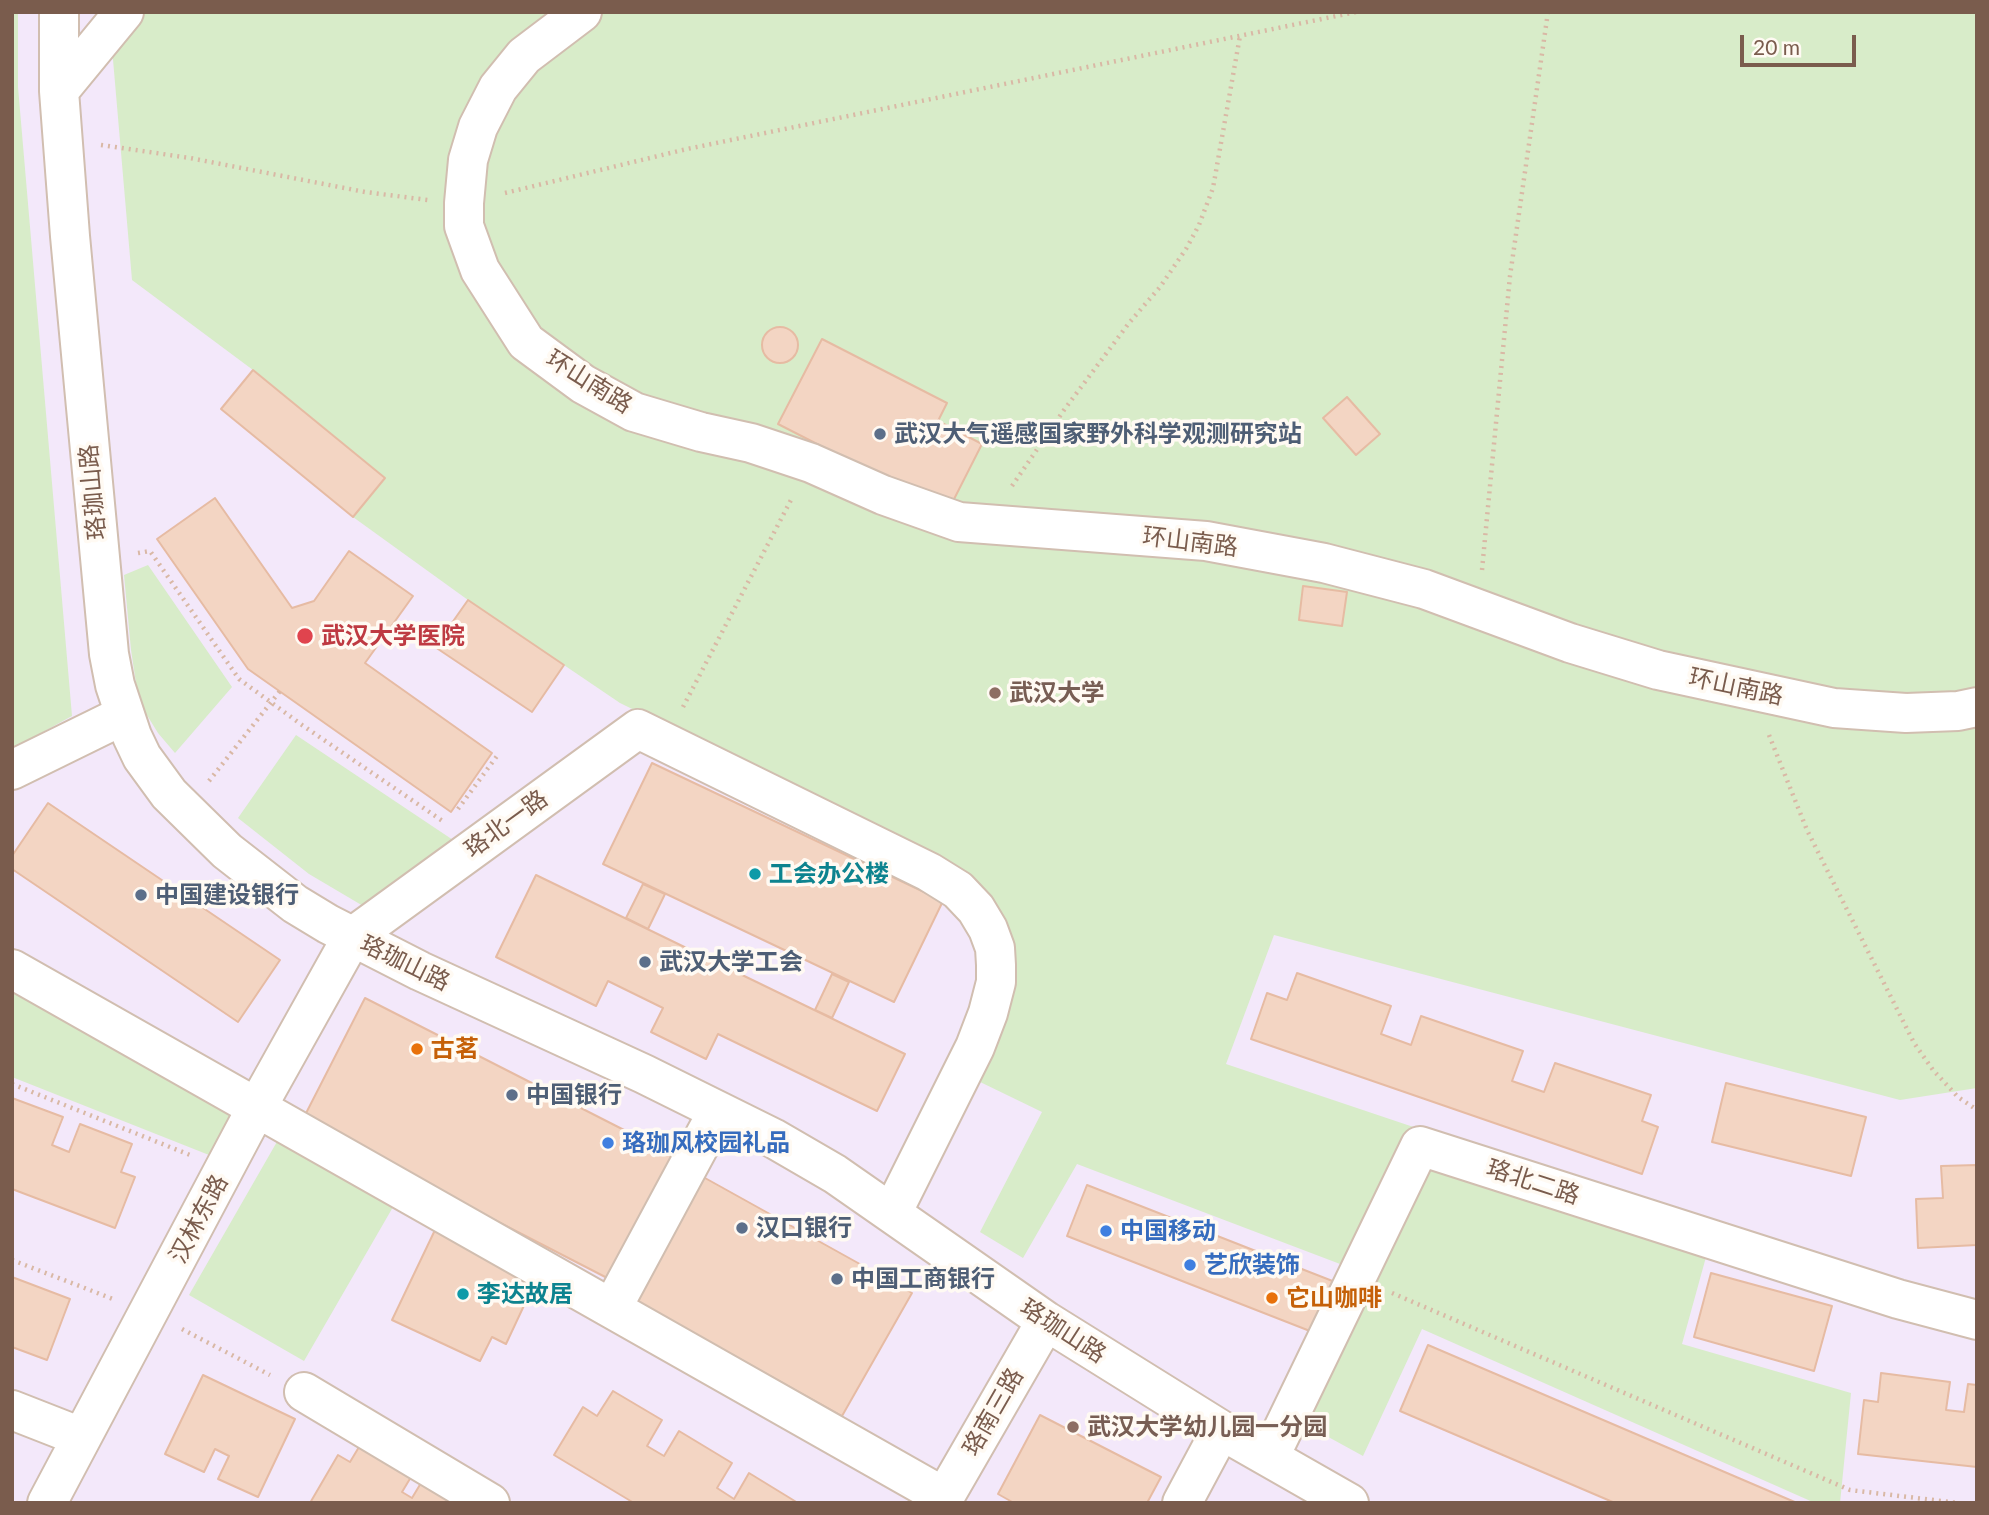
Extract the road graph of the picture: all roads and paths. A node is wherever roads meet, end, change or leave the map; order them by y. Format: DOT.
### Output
graph roads {
  1 [pos="60,12"];
  2 [pos="124,12"];
  3 [pos="582,12"];
  4 [pos="1356,12"];
  5 [pos="1548,12"];
  6 [pos="1240,36"];
  7 [pos="59,92"];
  8 [pos="63,140"];
  9 [pos="464,203"];
  10 [pos="811,463"];
  11 [pos="986,524"];
  12 [pos="99,561"];
  13 [pos="1479,610"];
  14 [pos="280,691"];
  15 [pos="1751,692"];
  16 [pos="270,703"];
  17 [pos="1977,707"];
  18 [pos="124,715"];
  19 [pos="664,742"];
  20 [pos="497,756"];
  21 [pos="12,770"];
  22 [pos="184,811"];
  23 [pos="463,834"];
  24 [pos="352,937"];
  25 [pos="12,969"];
  26 [pos="12,1084"];
  27 [pos="257,1107"];
  28 [pos="1977,1110"];
  29 [pos="718,1111"];
  30 [pos="200,1159"];
  31 [pos="892,1213"];
  32 [pos="12,1260"];
  33 [pos="1356,1277"];
  34 [pos="136,1307"];
  35 [pos="612,1308"];
  36 [pos="1977,1320"];
  37 [pos="1046,1321"];
  38 [pos="304,1392"];
  39 [pos="12,1410"];
  40 [pos="1221,1430"];
  41 [pos="81,1437"];
  42 [pos="1270,1456"];
  43 [pos="943,1500"];
  44 [pos="47,1503"];
  45 [pos="490,1503"];
  46 [pos="1182,1503"];
  47 [pos="1349,1503"];
  48 [pos="1958,1503"];
  1 -- 7 [label="street, 珞珈山路"];
  2 -- 7 [label="street"];
  3 -- 9 [label="street, 环山南路"];
  4 -- 6 [label="path"];
  5 -- 13 [label="path"];
  6 -- 9 [label="path"];
  6 -- 11 [label="path"];
  7 -- 8 [label="street, 珞珈山路"];
  8 -- 9 [label="path"];
  8 -- 12 [label="street, 珞珈山路"];
  9 -- 10 [label="street, 环山南路"];
  10 -- 11 [label="street, 环山南路"];
  10 -- 19 [label="path"];
  11 -- 13 [label="street, 环山南路"];
  12 -- 16 [label="path"];
  12 -- 18 [label="street, 珞珈山路"];
  13 -- 15 [label="street, 环山南路"];
  14 -- 16 [label="path"];
  15 -- 17 [label="street, 环山南路"];
  15 -- 28 [label="path"];
  16 -- 22 [label="path"];
  16 -- 23 [label="path"];
  18 -- 21 [label="street"];
  18 -- 22 [label="street, 珞珈山路"];
  19 -- 23 [label="street, 珞北一路"];
  19 -- 31 [label="street"];
  20 -- 23 [label="path"];
  22 -- 24 [label="street, 珞珈山路"];
  23 -- 24 [label="street, 珞北一路"];
  24 -- 27 [label="street, 汉林东路"];
  24 -- 29 [label="street, 珞珈山路"];
  25 -- 27 [label="street"];
  26 -- 30 [label="path"];
  27 -- 34 [label="street, 汉林东路"];
  27 -- 35 [label="street"];
  29 -- 31 [label="street, 珞珈山路"];
  29 -- 35 [label="street"];
  31 -- 37 [label="street, 珞珈山路"];
  32 -- 34 [label="path"];
  33 -- 36 [label="street, 珞北二路"];
  33 -- 42 [label="street, 珞北二路"];
  33 -- 48 [label="path"];
  34 -- 38 [label="path"];
  34 -- 41 [label="street, 汉林东路"];
  35 -- 43 [label="street"];
  37 -- 40 [label="street, 珞珈山路"];
  37 -- 43 [label="street, 珞南三路"];
  38 -- 45 [label="street"];
  39 -- 41 [label="street"];
  40 -- 42 [label="street, 珞珈山路"];
  40 -- 46 [label="street"];
  41 -- 44 [label="street, 汉林东路"];
  42 -- 47 [label="street, 珞珈山路"];
}
